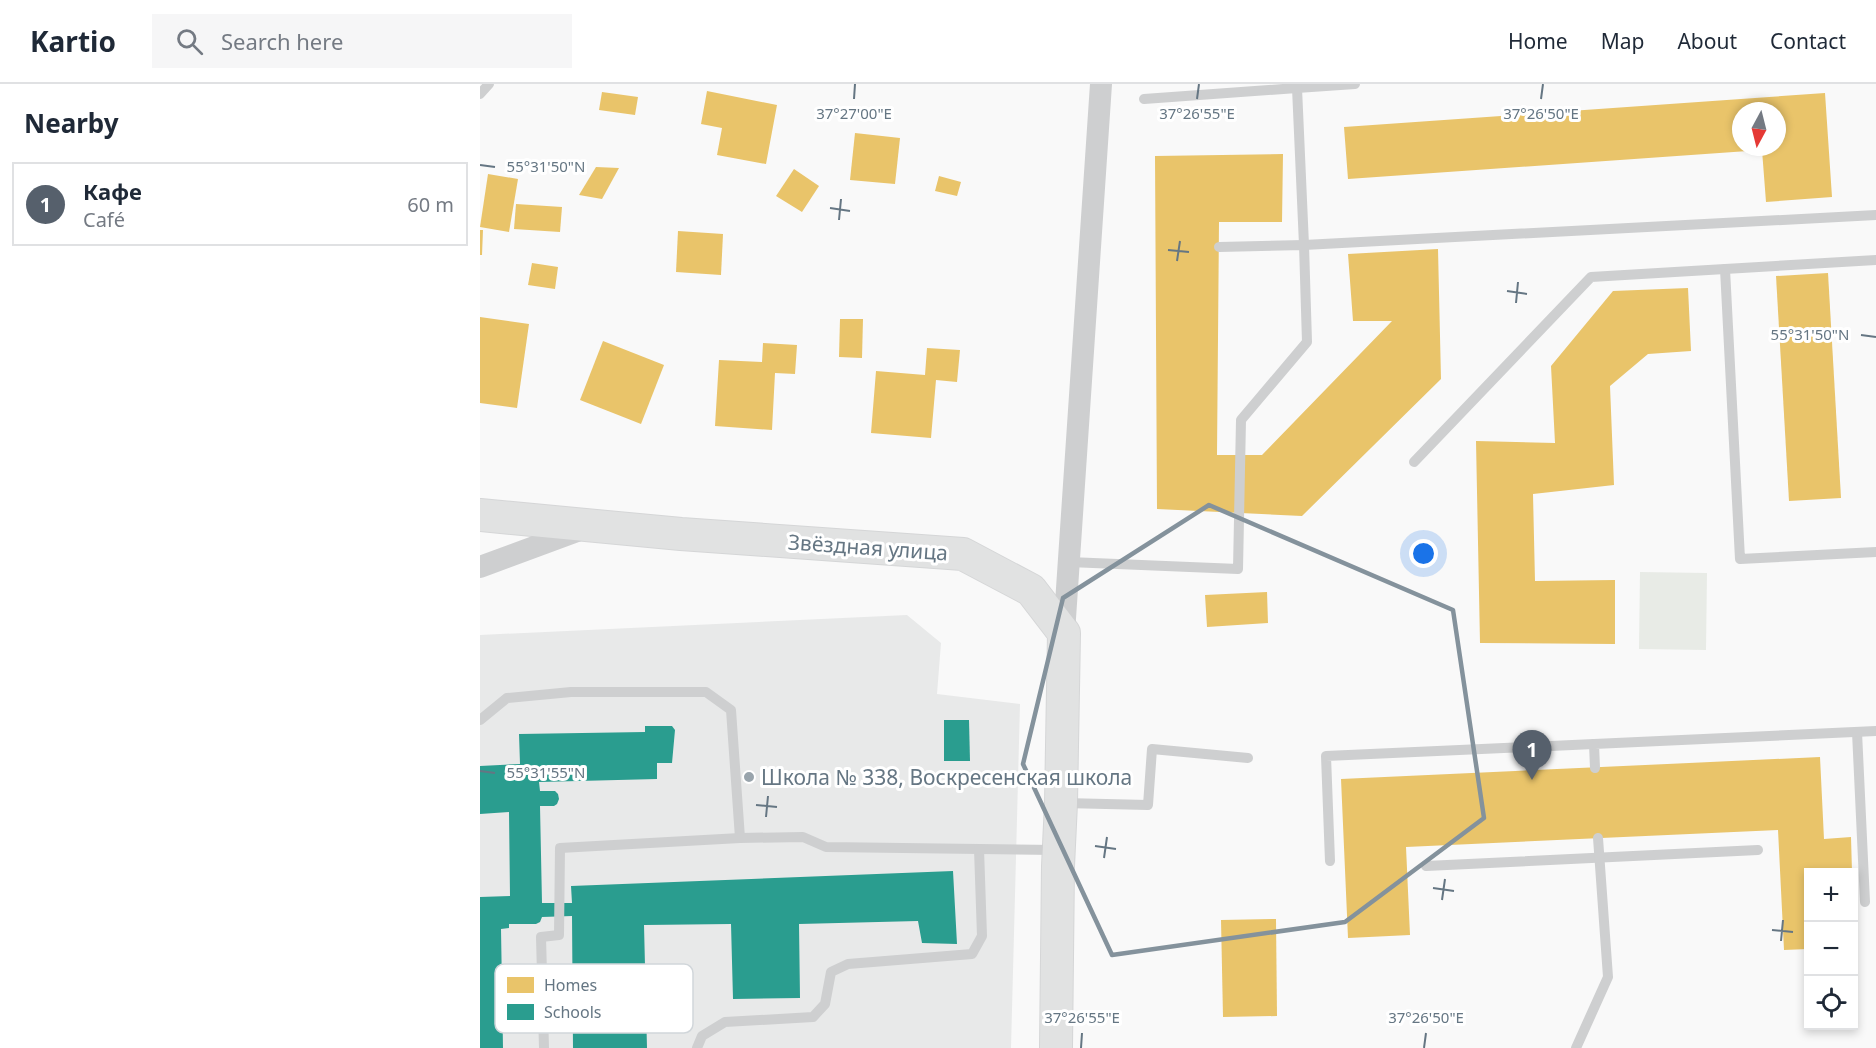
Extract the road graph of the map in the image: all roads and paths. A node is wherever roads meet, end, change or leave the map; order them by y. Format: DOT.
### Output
graph roads {
  1 [pos="489,84"];
  2 [pos="1101,84"];
  3 [pos="1355,84"];
  4 [pos="1297,88"];
  5 [pos="480,94"];
  6 [pos="1144,99"];
  7 [pos="1876,215"];
  8 [pos="1304,245"];
  9 [pos="1219,247"];
  10 [pos="1876,260"];
  11 [pos="1725,269"];
  12 [pos="1414,462"];
  13 [pos="480,515"];
  14 [pos="593,526"];
  15 [pos="1876,552"];
  16 [pos="1069,562"];
  17 [pos="480,567"];
  18 [pos="1064,633"];
  19 [pos="480,720"];
  20 [pos="1876,731"];
  21 [pos="1857,732"];
  22 [pos="1594,744"];
  23 [pos="1248,758"];
  24 [pos="1595,768"];
  25 [pos="1061,803"];
  26 [pos="740,838"];
  27 [pos="1598,838"];
  28 [pos="979,849"];
  29 [pos="1059,850"];
  30 [pos="1758,850"];
  31 [pos="1599,858"];
  32 [pos="1330,861"];
  33 [pos="1426,866"];
  34 [pos="1865,902"];
  35 [pos="542,964"];
  36 [pos="544,1033"];
  37 [pos="544,1048"];
  38 [pos="697,1048"];
  39 [pos="1056,1048"];
  40 [pos="1576,1048"];
  1 -- 5 [label="lane"];
  2 -- 16 [label="street"];
  3 -- 4 [label="lane"];
  4 -- 6 [label="lane"];
  4 -- 8 [label="lane"];
  7 -- 8 [label="lane"];
  8 -- 9 [label="lane"];
  8 -- 16 [label="lane"];
  10 -- 11 [label="lane"];
  11 -- 12 [label="lane"];
  11 -- 15 [label="lane"];
  13 -- 14 [label="street, Звёздная улица"];
  14 -- 17 [label="street"];
  14 -- 18 [label="street, Звёздная улица"];
  16 -- 18 [label="street"];
  18 -- 25 [label="street"];
  19 -- 26 [label="lane"];
  20 -- 21 [label="lane"];
  21 -- 22 [label="lane"];
  21 -- 34 [label="lane"];
  22 -- 24 [label="lane"];
  22 -- 32 [label="lane"];
  23 -- 25 [label="lane"];
  25 -- 29 [label="street"];
  26 -- 28 [label="lane"];
  26 -- 35 [label="lane"];
  27 -- 31 [label="lane"];
  28 -- 29 [label="lane"];
  28 -- 38 [label="lane"];
  29 -- 39 [label="street"];
  30 -- 31 [label="lane"];
  31 -- 33 [label="lane"];
  31 -- 40 [label="lane"];
  36 -- 37 [label="lane"];
}
